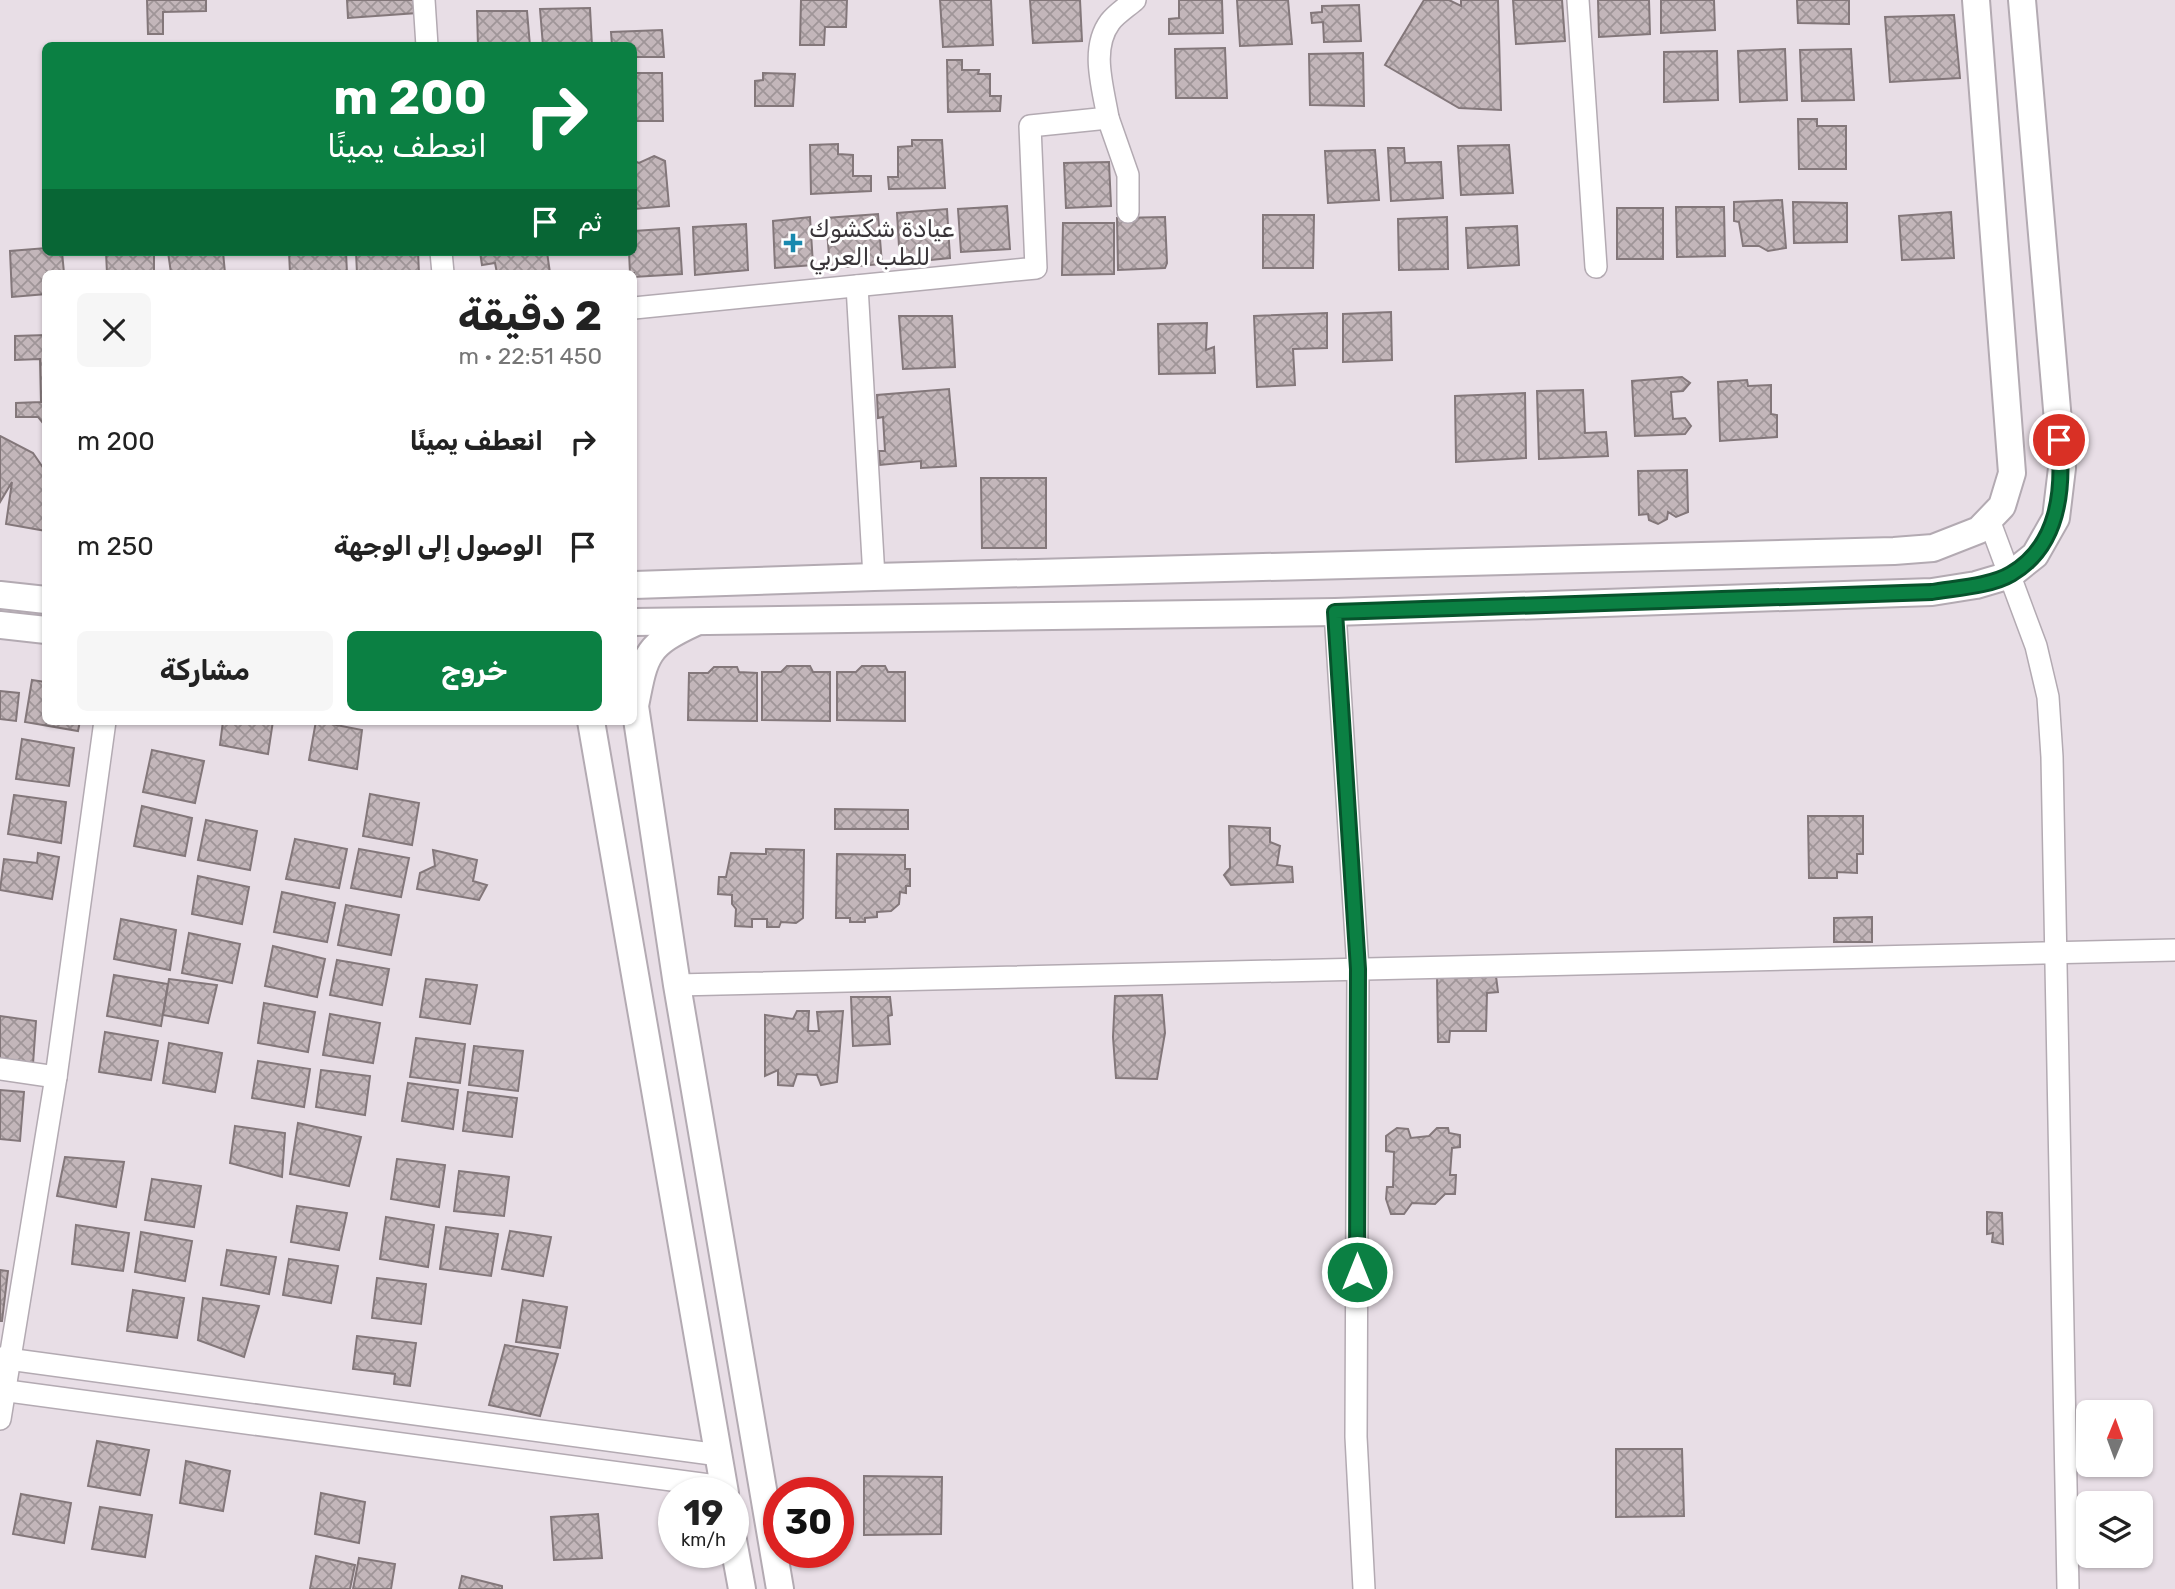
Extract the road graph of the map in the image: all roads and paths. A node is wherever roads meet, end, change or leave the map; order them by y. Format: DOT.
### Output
graph roads {
  1 [pos="424,0"];
  2 [pos="1135,0"];
  3 [pos="1578,0"];
  4 [pos="1976,0"];
  5 [pos="2022,0"];
  6 [pos="427,42"];
  7 [pos="1108,118"];
  8 [pos="1128,212"];
  9 [pos="1596,267"];
  10 [pos="858,286"];
  11 [pos="637,308"];
  12 [pos="1989,520"];
  13 [pos="1077,572"];
  14 [pos="2010,575"];
  15 [pos="874,577"];
  16 [pos="637,588"];
  17 [pos="0,596"];
  18 [pos="42,600"];
  19 [pos="1335,612"];
  20 [pos="1079,615"];
  21 [pos="701,620"];
  22 [pos="637,622"];
  23 [pos="0,625"];
  24 [pos="42,630"];
  25 [pos="637,692"];
  26 [pos="637,724"];
  27 [pos="105,725"];
  28 [pos="592,725"];
  29 [pos="2175,950"];
  30 [pos="2058,954"];
  31 [pos="1358,969"];
  32 [pos="677,985"];
  33 [pos="690,1063"];
  34 [pos="652,1068"];
  35 [pos="0,1069"];
  36 [pos="57,1077"];
  37 [pos="5,1359"];
  38 [pos="2,1390"];
  39 [pos="0,1419"];
  40 [pos="719,1455"];
  41 [pos="723,1477"];
  42 [pos="658,1481"];
  43 [pos="738,1568"];
  44 [pos="742,1589"];
  45 [pos="780,1589"];
  46 [pos="1364,1589"];
  47 [pos="2068,1589"];
  1 -- 6 [label="street"];
  2 -- 7 [label="street"];
  3 -- 9 [label="street"];
  4 -- 12 [label="street"];
  5 -- 14 [label="street"];
  7 -- 8 [label="street"];
  7 -- 10 [label="street"];
  10 -- 11 [label="street"];
  10 -- 15 [label="street"];
  12 -- 13 [label="street"];
  12 -- 14 [label="street"];
  13 -- 15 [label="street"];
  13 -- 20 [label="street"];
  14 -- 19 [label="street"];
  14 -- 30 [label="street"];
  15 -- 16 [label="street"];
  17 -- 18 [label="street"];
  19 -- 20 [label="street"];
  19 -- 31 [label="street"];
  20 -- 21 [label="street"];
  21 -- 22 [label="street"];
  21 -- 25 [label="street"];
  23 -- 24 [label="street"];
  26 -- 32 [label="street"];
  27 -- 36 [label="street"];
  28 -- 34 [label="street"];
  29 -- 30 [label="street"];
  30 -- 31 [label="street"];
  30 -- 47 [label="street"];
  31 -- 32 [label="street"];
  31 -- 46 [label="street"];
  32 -- 33 [label="street"];
  33 -- 34 [label="street"];
  33 -- 45 [label="street"];
  34 -- 40 [label="street"];
  35 -- 36 [label="street"];
  36 -- 37 [label="street"];
  37 -- 38 [label="street"];
  37 -- 40 [label="street"];
  38 -- 39 [label="street"];
  38 -- 42 [label="street"];
  40 -- 41 [label="street"];
  43 -- 44 [label="street"];
}
